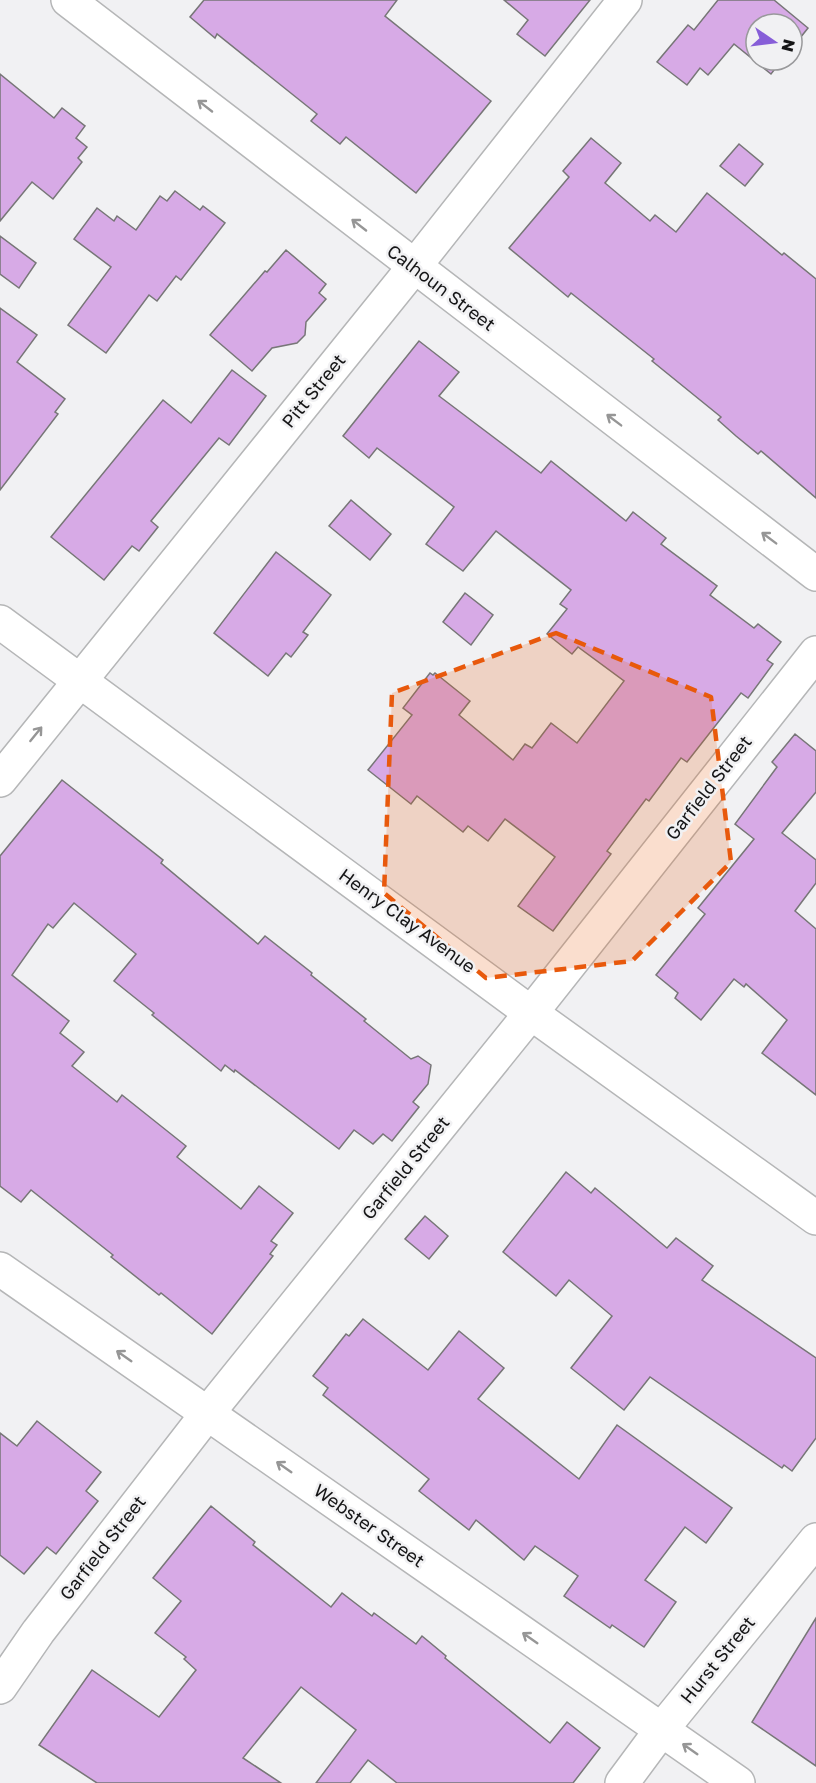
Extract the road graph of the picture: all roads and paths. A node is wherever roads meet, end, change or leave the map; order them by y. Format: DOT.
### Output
graph roads {
  1 [pos="68,0"];
  2 [pos="625,0"];
  3 [pos="414,267"];
  4 [pos="816,574"];
  5 [pos="0,622"];
  6 [pos="816,653"];
  7 [pos="79,681"];
  8 [pos="0,780"];
  9 [pos="531,1013"];
  10 [pos="816,1218"];
  11 [pos="0,1269"];
  12 [pos="207,1414"];
  13 [pos="816,1540"];
  14 [pos="0,1687"];
  15 [pos="662,1729"];
  16 [pos="622,1783"];
  17 [pos="738,1783"];
  3 -- 1 [label="street, Calhoun Street, one-way"];
  2 -- 3 [label="street, Pitt Street"];
  4 -- 3 [label="street, Calhoun Street, one-way"];
  3 -- 7 [label="street, Pitt Street"];
  5 -- 7 [label="street, Henry Clay Avenue"];
  6 -- 9 [label="street, Garfield Street"];
  8 -- 7 [label="street, Pitt Street, one-way"];
  7 -- 9 [label="street, Henry Clay Avenue"];
  9 -- 10 [label="street, Henry Clay Avenue"];
  9 -- 12 [label="street, Garfield Street"];
  12 -- 11 [label="street, Webster Street, one-way"];
  12 -- 14 [label="street, Garfield Street"];
  15 -- 12 [label="street, Webster Street, one-way"];
  13 -- 15 [label="street, Hurst Street"];
  15 -- 16 [label="street, Hurst Street"];
  17 -- 15 [label="street, Webster Street, one-way"];
}
